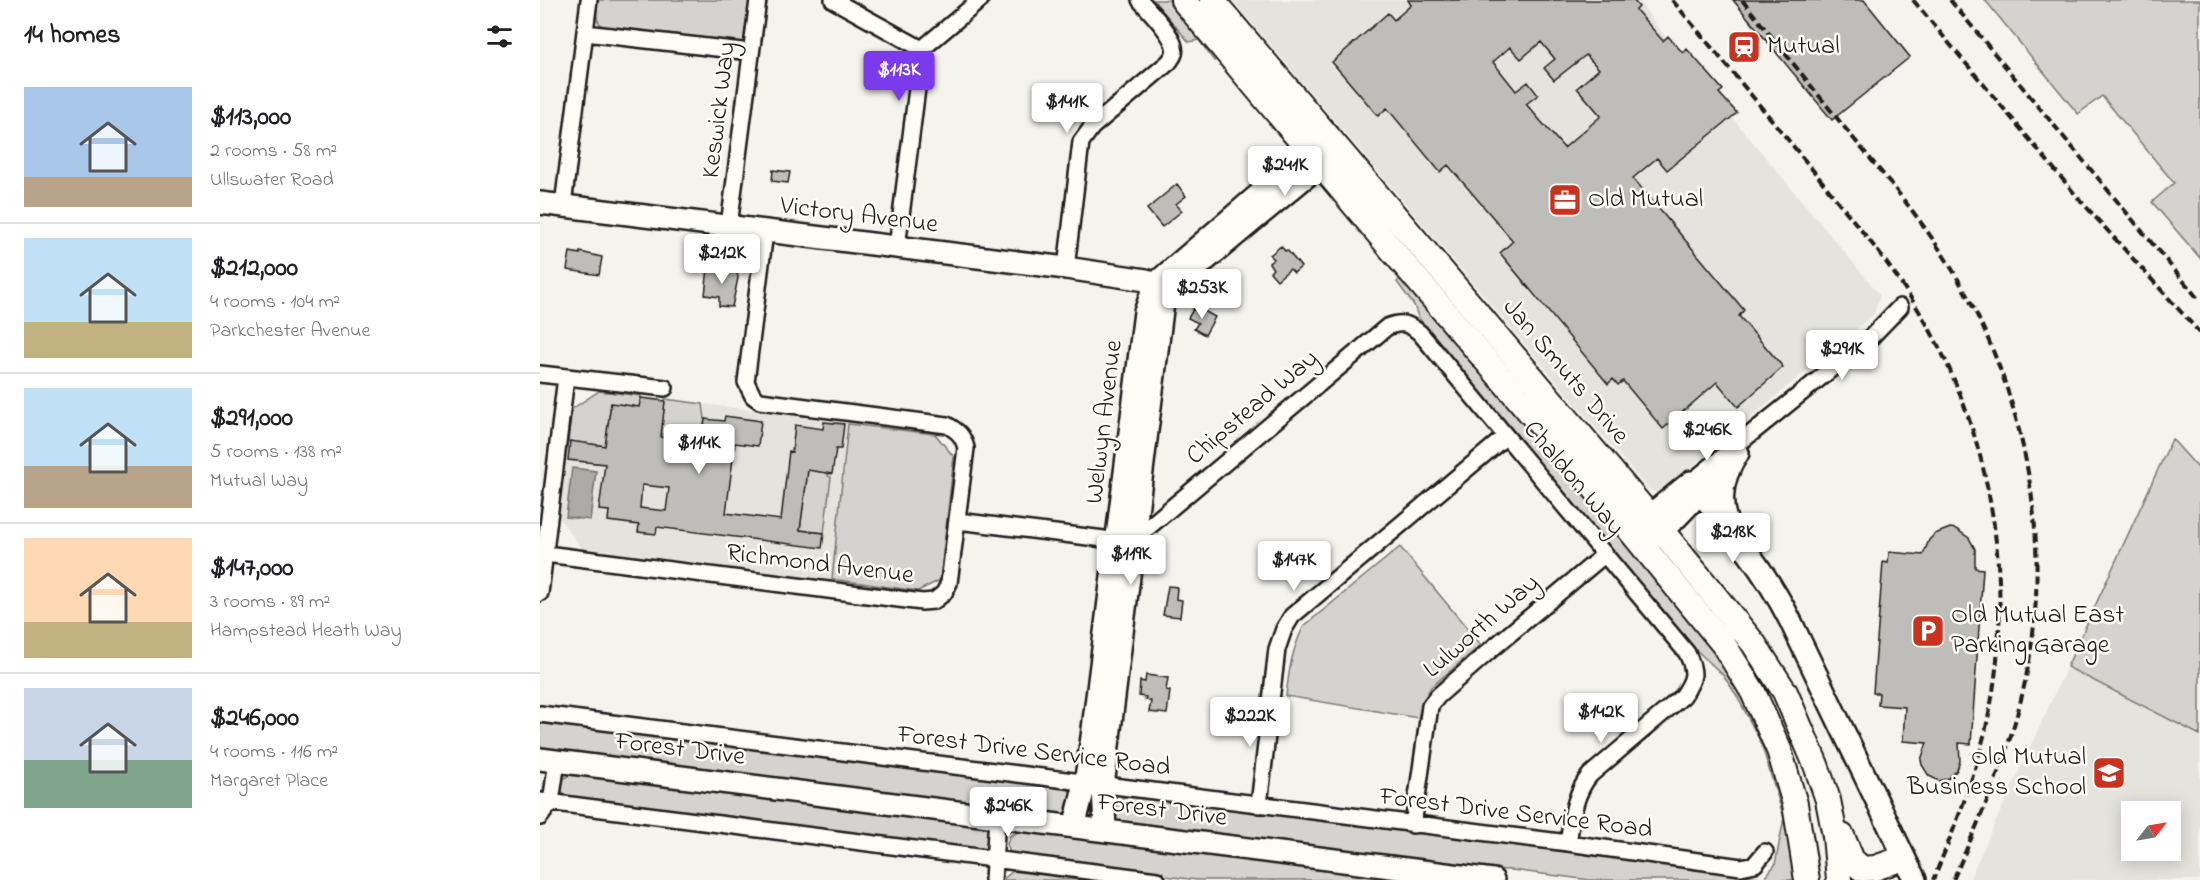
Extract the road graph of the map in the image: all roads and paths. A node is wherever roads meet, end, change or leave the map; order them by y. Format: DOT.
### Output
graph roads {
  1 [pos="589,0"];
  2 [pos="758,0"];
  3 [pos="833,0"];
  4 [pos="980,0"];
  5 [pos="1140,0"];
  6 [pos="1183,0"];
  7 [pos="1212,0"];
  8 [pos="585,33"];
  9 [pos="922,49"];
  10 [pos="751,52"];
  11 [pos="1324,150"];
  12 [pos="540,203"];
  13 [pos="563,206"];
  14 [pos="729,226"];
  15 [pos="765,232"];
  16 [pos="897,247"];
  17 [pos="1066,268"];
  18 [pos="1128,278"];
  19 [pos="1161,289"];
  20 [pos="1900,307"];
  21 [pos="1145,312"];
  22 [pos="1409,324"];
  23 [pos="540,374"];
  24 [pos="566,377"];
  25 [pos="665,388"];
  26 [pos="1759,426"];
  27 [pos="1506,436"];
  28 [pos="1738,453"];
  29 [pos="1695,488"];
  30 [pos="958,521"];
  31 [pos="1728,528"];
  32 [pos="1646,531"];
  33 [pos="1126,539"];
  34 [pos="546,554"];
  35 [pos="1604,555"];
  36 [pos="540,593"];
  37 [pos="540,714"];
  38 [pos="549,760"];
  39 [pos="1094,785"];
  40 [pos="1828,800"];
  41 [pos="545,802"];
  42 [pos="1259,805"];
  43 [pos="997,817"];
  44 [pos="540,818"];
  45 [pos="1413,825"];
  46 [pos="1074,827"];
  47 [pos="1105,830"];
  48 [pos="1568,843"];
  49 [pos="1765,852"];
  50 [pos="995,859"];
  51 [pos="1904,862"];
  52 [pos="1413,875"];
  53 [pos="1130,878"];
  54 [pos="993,880"];
  55 [pos="1157,880"];
  56 [pos="1492,880"];
  57 [pos="1807,880"];
  58 [pos="1839,880"];
  1 -- 8 [label="street"];
  2 -- 10 [label="street, Keswick Way"];
  3 -- 9 [label="street"];
  4 -- 9 [label="street"];
  5 -- 17 [label="street"];
  6 -- 11 [label="main road, Jan Smuts Drive"];
  7 -- 11 [label="main road, Jan Smuts Drive"];
  8 -- 10 [label="street"];
  8 -- 13 [label="street"];
  9 -- 16 [label="street"];
  10 -- 14 [label="street, Keswick Way"];
  11 -- 19 [label="street, Welwyn Avenue"];
  11 -- 32 [label="main road, Jan Smuts Drive"];
  12 -- 13 [label="street, Victory Avenue"];
  13 -- 14 [label="street, Victory Avenue"];
  14 -- 15 [label="street, Victory Avenue"];
  15 -- 16 [label="street, Victory Avenue"];
  15 -- 30 [label="street, Richmond Avenue"];
  16 -- 17 [label="street, Victory Avenue"];
  17 -- 18 [label="street, Victory Avenue"];
  18 -- 19 [label="street, Victory Avenue"];
  18 -- 21 [label="street"];
  19 -- 21 [label="street, Welwyn Avenue"];
  19 -- 33 [label="street, Welwyn Avenue"];
  20 -- 26 [label="street"];
  21 -- 33 [label="street, Welwyn Avenue"];
  22 -- 27 [label="street, Chaldon Way"];
  22 -- 33 [label="street, Chipstead Way"];
  23 -- 24 [label="street"];
  24 -- 25 [label="street"];
  24 -- 34 [label="street"];
  26 -- 28 [label="street"];
  26 -- 29 [label="street"];
  27 -- 35 [label="street, Chaldon Way"];
  27 -- 42 [label="street"];
  28 -- 29 [label="street"];
  28 -- 31 [label="street"];
  29 -- 31 [label="street"];
  29 -- 32 [label="street"];
  30 -- 33 [label="street"];
  30 -- 34 [label="street, Richmond Avenue"];
  31 -- 51 [label="street"];
  32 -- 40 [label="main road, Jan Smuts Drive"];
  32 -- 57 [label="main road, Jan Smuts Drive"];
  33 -- 39 [label="street, Welwyn Avenue"];
  34 -- 36 [label="street"];
  35 -- 45 [label="street, Lulworth Way"];
  35 -- 48 [label="street, Chaldon Way"];
  37 -- 39 [label="street, Forest Drive Service Road"];
  38 -- 41 [label="street"];
  38 -- 43 [label="street, Forest Drive"];
  39 -- 42 [label="street, Forest Drive Service Road"];
  39 -- 46 [label="street, Welwyn Avenue"];
  39 -- 47 [label="street, Welwyn Avenue"];
  40 -- 51 [label="main road"];
  40 -- 58 [label="main road, Jan Smuts Drive"];
  41 -- 44 [label="street"];
  41 -- 50 [label="street"];
  42 -- 45 [label="street, Forest Drive Service Road"];
  43 -- 46 [label="street, Forest Drive"];
  43 -- 50 [label="street"];
  45 -- 48 [label="street, Forest Drive Service Road"];
  46 -- 47 [label="street, Forest Drive"];
  47 -- 52 [label="street, Forest Drive"];
  48 -- 49 [label="street, Forest Drive Service Road"];
  50 -- 53 [label="street"];
  50 -- 54 [label="street"];
  52 -- 56 [label="street, Forest Drive"];
  53 -- 55 [label="street"];
}
